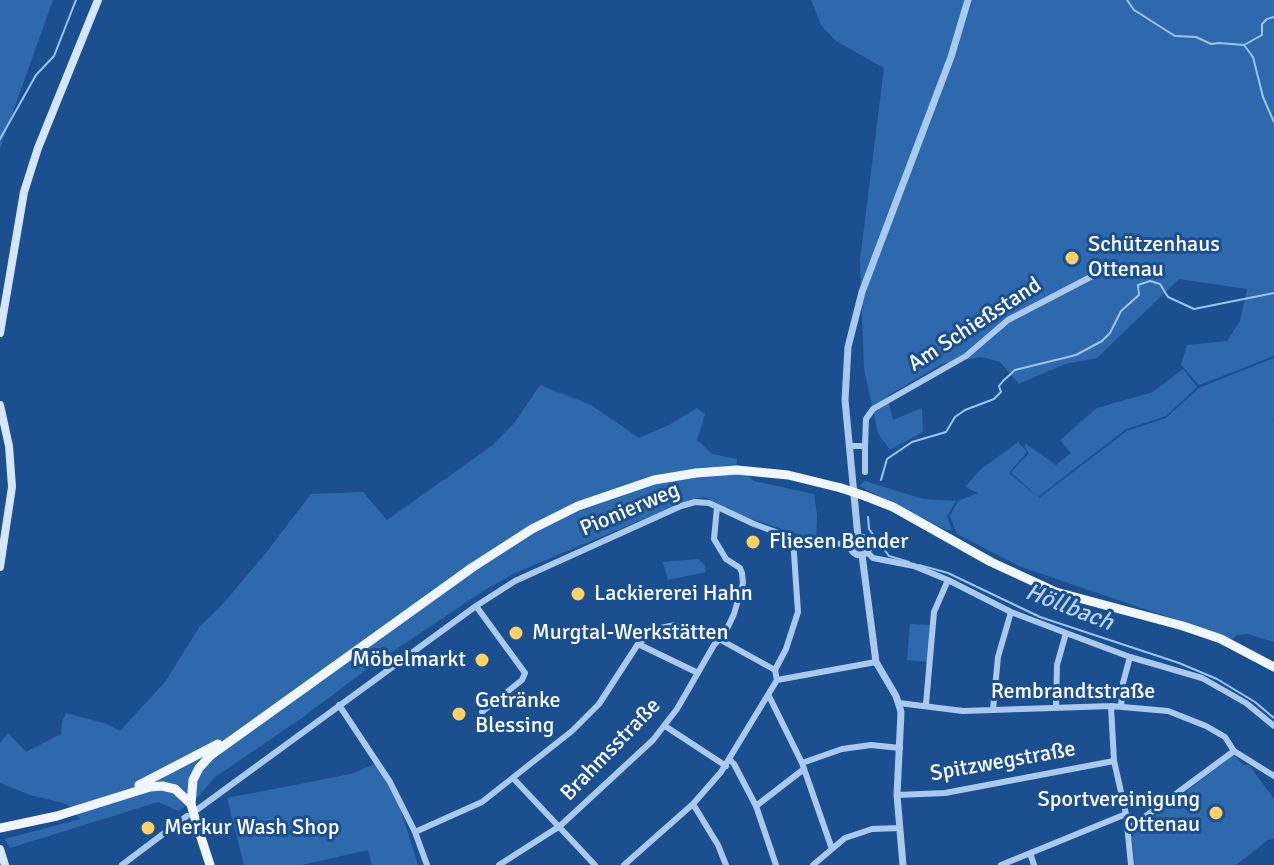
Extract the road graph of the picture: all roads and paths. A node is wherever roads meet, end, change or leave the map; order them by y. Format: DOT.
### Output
graph roads {
  1 [pos="98,0"];
  2 [pos="968,0"];
  3 [pos="1104,270"];
  4 [pos="0,333"];
  5 [pos="0,405"];
  6 [pos="849,446"];
  7 [pos="865,446"];
  8 [pos="865,472"];
  9 [pos="717,507"];
  10 [pos="858,537"];
  11 [pos="793,539"];
  12 [pos="851,544"];
  13 [pos="864,554"];
  14 [pos="0,567"];
  15 [pos="948,580"];
  16 [pos="476,606"];
  17 [pos="1011,612"];
  18 [pos="1066,633"];
  19 [pos="719,639"];
  20 [pos="638,644"];
  21 [pos="1129,660"];
  22 [pos="876,662"];
  23 [pos="1274,667"];
  24 [pos="775,670"];
  25 [pos="698,673"];
  26 [pos="777,680"];
  27 [pos="769,696"];
  28 [pos="899,703"];
  29 [pos="926,704"];
  30 [pos="339,705"];
  31 [pos="1111,706"];
  32 [pos="1121,706"];
  33 [pos="1056,707"];
  34 [pos="993,709"];
  35 [pos="482,712"];
  36 [pos="253,724"];
  37 [pos="665,726"];
  38 [pos="1274,726"];
  39 [pos="900,748"];
  40 [pos="1234,751"];
  41 [pos="1114,761"];
  42 [pos="728,763"];
  43 [pos="803,766"];
  44 [pos="1274,776"];
  45 [pos="513,778"];
  46 [pos="897,795"];
  47 [pos="114,797"];
  48 [pos="693,804"];
  49 [pos="194,806"];
  50 [pos="756,806"];
  51 [pos="1126,814"];
  52 [pos="192,819"];
  53 [pos="560,826"];
  54 [pos="1,828"];
  55 [pos="899,828"];
  56 [pos="1127,830"];
  57 [pos="415,832"];
  58 [pos="832,849"];
  59 [pos="1030,853"];
  60 [pos="122,865"];
  61 [pos="210,865"];
  62 [pos="427,865"];
  63 [pos="499,865"];
  64 [pos="595,865"];
  65 [pos="624,865"];
  66 [pos="726,865"];
  67 [pos="776,865"];
  68 [pos="813,865"];
  69 [pos="903,865"];
  70 [pos="1001,865"];
  71 [pos="1034,865"];
  72 [pos="1131,865"];
  1 -- 4 [label="main road"];
  2 -- 6 [label="street"];
  3 -- 7 [label="street, Am Schießstand"];
  5 -- 14 [label="main road"];
  6 -- 7 [label="street"];
  6 -- 10 [label="street"];
  7 -- 8 [label="street, Am Schießstand"];
  9 -- 11 [label="street, Pionierweg"];
  9 -- 16 [label="street, Pionierweg"];
  9 -- 19 [label="street, Brahmsstraße"];
  10 -- 12 [label="street"];
  10 -- 13 [label="street"];
  11 -- 12 [label="street, Pionierweg"];
  11 -- 24 [label="street"];
  12 -- 13 [label="street"];
  13 -- 15 [label="street"];
  13 -- 22 [label="street"];
  15 -- 17 [label="street"];
  15 -- 29 [label="street"];
  16 -- 30 [label="street, Pionierweg"];
  16 -- 35 [label="street"];
  17 -- 18 [label="street"];
  17 -- 34 [label="street"];
  18 -- 21 [label="street"];
  18 -- 33 [label="street"];
  19 -- 20 [label="street"];
  19 -- 24 [label="street"];
  19 -- 25 [label="street, Brahmsstraße"];
  20 -- 25 [label="street"];
  20 -- 45 [label="street"];
  21 -- 32 [label="street"];
  21 -- 38 [label="street"];
  22 -- 26 [label="street"];
  22 -- 28 [label="street"];
  23 -- 36 [label="main road, bridge"];
  24 -- 26 [label="street"];
  25 -- 37 [label="street, Brahmsstraße"];
  26 -- 27 [label="street"];
  27 -- 42 [label="street"];
  27 -- 43 [label="street"];
  28 -- 29 [label="street, Rembrandtstraße"];
  28 -- 39 [label="street"];
  29 -- 34 [label="street, Rembrandtstraße"];
  30 -- 49 [label="street, Pionierweg"];
  30 -- 57 [label="street"];
  31 -- 32 [label="street, Rembrandtstraße"];
  31 -- 33 [label="street, Rembrandtstraße"];
  31 -- 41 [label="street"];
  32 -- 40 [label="street, Rembrandtstraße"];
  33 -- 34 [label="street, Rembrandtstraße"];
  36 -- 47 [label="main road"];
  36 -- 49 [label="main road"];
  37 -- 42 [label="street"];
  37 -- 53 [label="street, Brahmsstraße"];
  39 -- 43 [label="street"];
  39 -- 46 [label="street"];
  40 -- 44 [label="street, Rembrandtstraße"];
  40 -- 56 [label="street"];
  41 -- 46 [label="street, Spitzwegstraße"];
  41 -- 51 [label="street"];
  42 -- 48 [label="street"];
  42 -- 50 [label="street"];
  43 -- 50 [label="street"];
  43 -- 58 [label="street"];
  45 -- 53 [label="street"];
  45 -- 57 [label="street"];
  46 -- 55 [label="street"];
  47 -- 49 [label="main road"];
  47 -- 54 [label="main road"];
  48 -- 65 [label="street"];
  48 -- 66 [label="street"];
  49 -- 52 [label="main road, bridge"];
  50 -- 67 [label="street"];
  51 -- 56 [label="street"];
  51 -- 59 [label="street"];
  52 -- 60 [label="street"];
  52 -- 61 [label="main road"];
  53 -- 63 [label="street, Brahmsstraße"];
  53 -- 64 [label="street"];
  55 -- 58 [label="street"];
  55 -- 69 [label="street"];
  56 -- 72 [label="street"];
  57 -- 62 [label="street"];
  58 -- 68 [label="street"];
  59 -- 70 [label="street"];
  59 -- 71 [label="street"];
}
